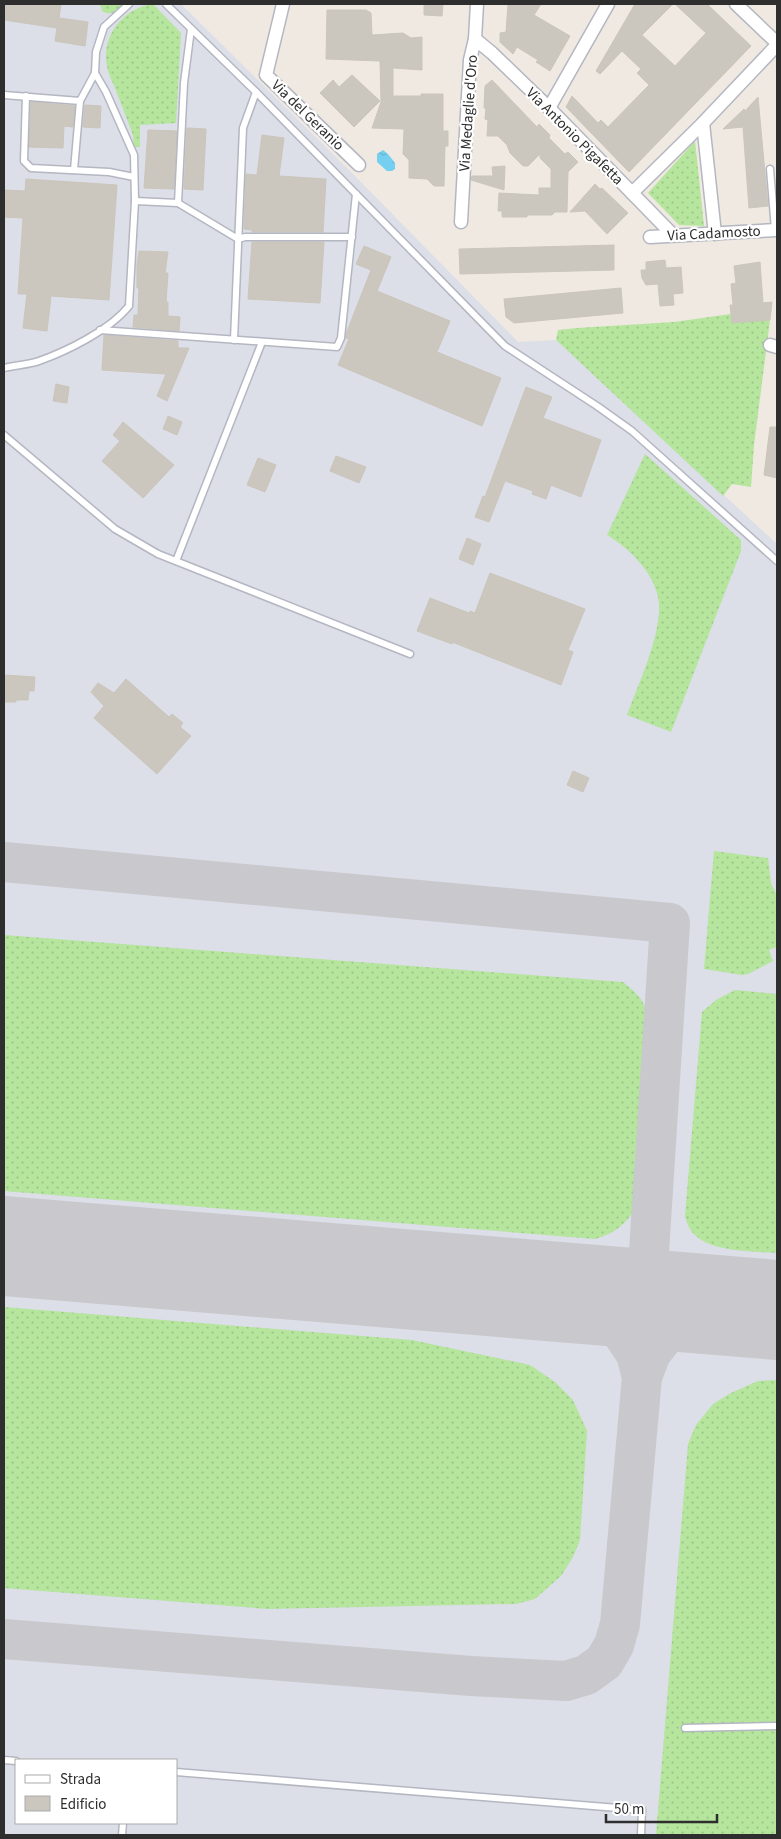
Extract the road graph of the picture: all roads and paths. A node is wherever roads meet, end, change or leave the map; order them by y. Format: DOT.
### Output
graph roads {
  1 [pos="129,4"];
  2 [pos="166,4"];
  3 [pos="283,4"];
  4 [pos="477,4"];
  5 [pos="608,4"];
  6 [pos="736,4"];
  7 [pos="191,29"];
  8 [pos="475,39"];
  9 [pos="777,44"];
  10 [pos="95,73"];
  11 [pos="256,92"];
  12 [pos="4,94"];
  13 [pos="26,96"];
  14 [pos="80,101"];
  15 [pos="549,108"];
  16 [pos="703,123"];
  17 [pos="359,165"];
  18 [pos="770,169"];
  19 [pos="74,170"];
  20 [pos="134,178"];
  21 [pos="356,194"];
  22 [pos="632,194"];
  23 [pos="135,201"];
  24 [pos="178,203"];
  25 [pos="461,222"];
  26 [pos="776,230"];
  27 [pos="715,234"];
  28 [pos="673,235"];
  29 [pos="352,237"];
  30 [pos="650,237"];
  31 [pos="238,239"];
  32 [pos="100,330"];
  33 [pos="234,340"];
  34 [pos="262,342"];
  35 [pos="4,368"];
  36 [pos="4,434"];
  37 [pos="176,561"];
  38 [pos="777,561"];
  39 [pos="410,654"];
  40 [pos="777,1726"];
  41 [pos="685,1728"];
  42 [pos="178,1772"];
  43 [pos="641,1835"];
  1 -- 10 [label="lane"];
  2 -- 7 [label="lane"];
  3 -- 17 [label="street, Via del Geranio"];
  4 -- 8 [label="street, Via Medaglie d'Oro"];
  5 -- 15 [label="street"];
  6 -- 9 [label="street"];
  7 -- 11 [label="lane"];
  7 -- 24 [label="lane"];
  8 -- 15 [label="street, Via Antonio Pigafetta"];
  8 -- 25 [label="street, Via Medaglie d'Oro"];
  9 -- 16 [label="street"];
  10 -- 14 [label="lane"];
  10 -- 20 [label="lane"];
  11 -- 21 [label="lane"];
  11 -- 31 [label="lane"];
  12 -- 13 [label="lane"];
  13 -- 14 [label="lane"];
  13 -- 19 [label="lane"];
  14 -- 19 [label="lane"];
  15 -- 22 [label="street, Via Antonio Pigafetta"];
  16 -- 22 [label="street"];
  16 -- 27 [label="street"];
  18 -- 26 [label="lane"];
  19 -- 20 [label="lane"];
  20 -- 23 [label="lane"];
  21 -- 29 [label="lane"];
  21 -- 38 [label="lane"];
  22 -- 28 [label="street, Via Antonio Pigafetta"];
  23 -- 24 [label="lane"];
  23 -- 32 [label="lane"];
  24 -- 31 [label="lane"];
  26 -- 27 [label="street, Via Cadamosto"];
  27 -- 28 [label="street, Via Cadamosto"];
  28 -- 30 [label="street, Via Cadamosto"];
  29 -- 31 [label="lane"];
  29 -- 34 [label="lane"];
  31 -- 33 [label="lane"];
  32 -- 33 [label="lane"];
  32 -- 35 [label="lane"];
  33 -- 34 [label="lane"];
  34 -- 37 [label="lane"];
  36 -- 37 [label="lane"];
  37 -- 39 [label="lane"];
  40 -- 41 [label="lane"];
  42 -- 43 [label="lane"];
}
